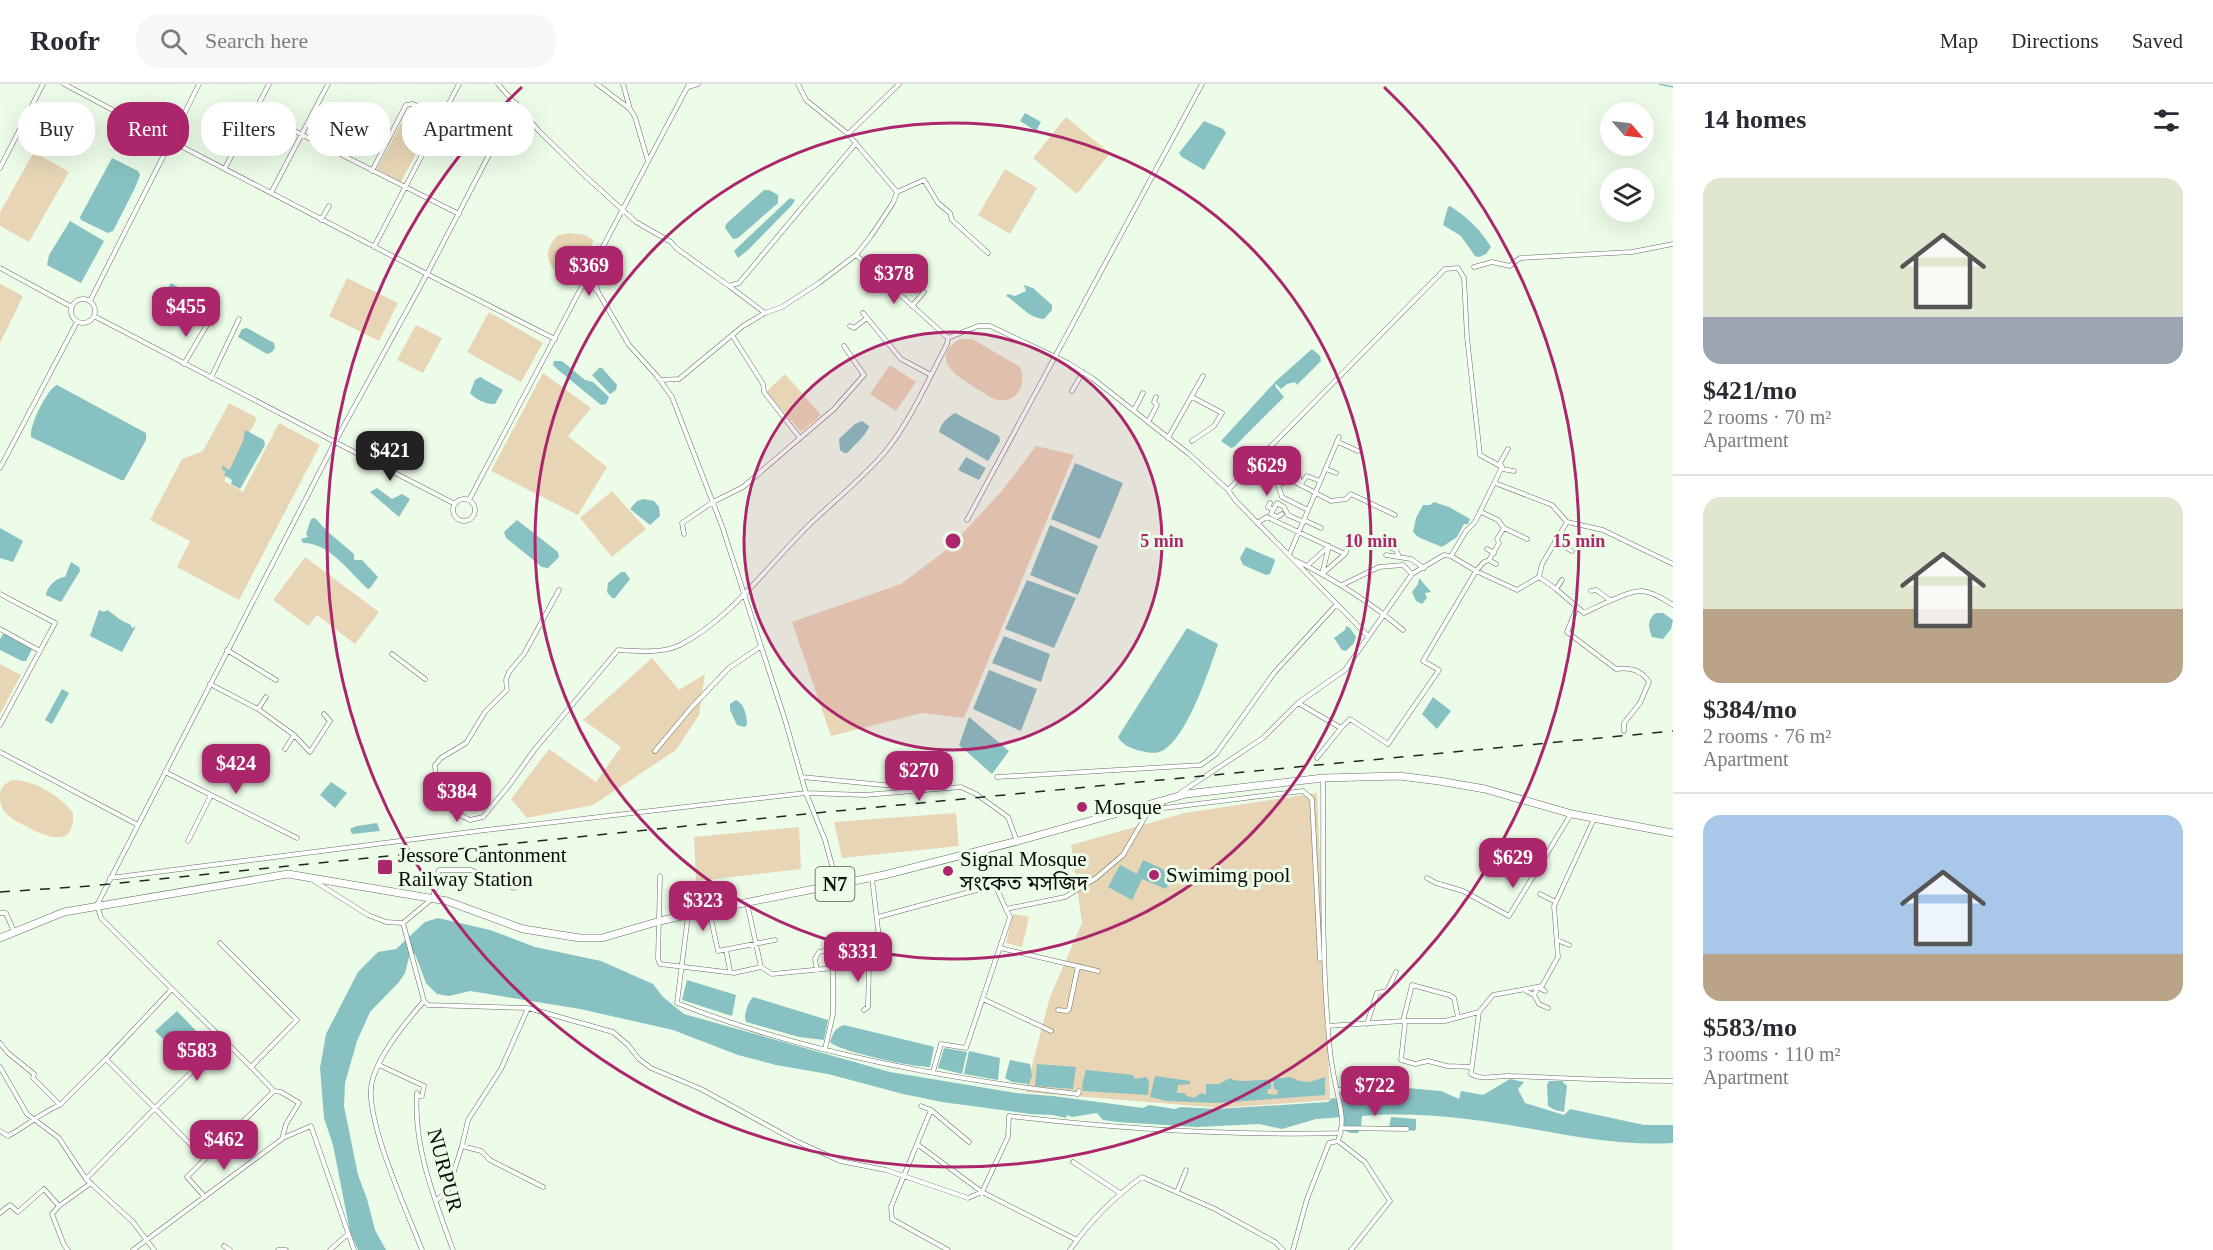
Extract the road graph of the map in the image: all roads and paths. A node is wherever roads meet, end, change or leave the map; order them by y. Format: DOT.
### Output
graph roads {
  1 [pos="43,84"];
  2 [pos="64,84"];
  3 [pos="199,84"];
  4 [pos="269,84"];
  5 [pos="328,84"];
  6 [pos="459,84"];
  7 [pos="498,84"];
  8 [pos="597,84"];
  9 [pos="623,84"];
  10 [pos="699,84"];
  11 [pos="798,84"];
  12 [pos="899,84"];
  13 [pos="1202,84"];
  14 [pos="689,86"];
  15 [pos="260,102"];
  16 [pos="450,102"];
  17 [pos="515,102"];
  18 [pos="189,104"];
  19 [pos="107,107"];
  20 [pos="630,110"];
  21 [pos="402,113"];
  22 [pos="534,125"];
  23 [pos="296,132"];
  24 [pos="848,134"];
  25 [pos="302,135"];
  26 [pos="856,143"];
  27 [pos="189,150"];
  28 [pos="0,155"];
  29 [pos="163,156"];
  30 [pos="231,156"];
  31 [pos="421,156"];
  32 [pos="489,156"];
  33 [pos="5,158"];
  34 [pos="648,162"];
  35 [pos="0,168"];
  36 [pos="225,168"];
  37 [pos="372,171"];
  38 [pos="405,187"];
  39 [pos="897,192"];
  40 [pos="271,193"];
  41 [pos="329,206"];
  42 [pos="624,210"];
  43 [pos="459,214"];
  44 [pos="321,220"];
  45 [pos="1673,244"];
  46 [pos="375,247"];
  47 [pos="987,253"];
  48 [pos="856,255"];
  49 [pos="591,267"];
  50 [pos="1474,267"];
  51 [pos="0,268"];
  52 [pos="427,274"];
  53 [pos="582,286"];
  54 [pos="729,286"];
  55 [pos="598,292"];
  56 [pos="924,292"];
  57 [pos="90,301"];
  58 [pos="912,306"];
  59 [pos="72,307"];
  60 [pos="765,313"];
  61 [pos="863,313"];
  62 [pos="94,316"];
  63 [pos="867,318"];
  64 [pos="239,319"];
  65 [pos="77,322"];
  66 [pos="207,325"];
  67 [pos="850,326"];
  68 [pos="732,335"];
  69 [pos="948,338"];
  70 [pos="555,339"];
  71 [pos="844,346"];
  72 [pos="1056,357"];
  73 [pos="184,364"];
  74 [pos="1083,372"];
  75 [pos="931,375"];
  76 [pos="1203,376"];
  77 [pos="211,378"];
  78 [pos="659,380"];
  79 [pos="1072,391"];
  80 [pos="1143,393"];
  81 [pos="1156,397"];
  82 [pos="1192,397"];
  83 [pos="1134,410"];
  84 [pos="1148,422"];
  85 [pos="800,438"];
  86 [pos="1168,438"];
  87 [pos="1192,441"];
  88 [pos="335,442"];
  89 [pos="1508,449"];
  90 [pos="1358,451"];
  91 [pos="0,468"];
  92 [pos="1502,468"];
  93 [pos="1326,469"];
  94 [pos="1298,470"];
  95 [pos="1514,471"];
  96 [pos="1336,473"];
  97 [pos="1320,481"];
  98 [pos="1494,483"];
  99 [pos="1300,485"];
  100 [pos="1228,490"];
  101 [pos="1316,493"];
  102 [pos="1280,495"];
  103 [pos="470,500"];
  104 [pos="713,502"];
  105 [pos="1270,502"];
  106 [pos="1276,503"];
  107 [pos="455,504"];
  108 [pos="1272,509"];
  109 [pos="1308,510"];
  110 [pos="1481,512"];
  111 [pos="1282,514"];
  112 [pos="1395,515"];
  113 [pos="967,520"];
  114 [pos="1304,521"];
  115 [pos="1567,522"];
  116 [pos="1257,523"];
  117 [pos="1321,528"];
  118 [pos="1504,528"];
  119 [pos="1299,532"];
  120 [pos="684,534"];
  121 [pos="1527,539"];
  122 [pos="1555,541"];
  123 [pos="1329,546"];
  124 [pos="1386,546"];
  125 [pos="1348,548"];
  126 [pos="1487,549"];
  127 [pos="1572,551"];
  128 [pos="1494,553"];
  129 [pos="1345,554"];
  130 [pos="1398,554"];
  131 [pos="1288,555"];
  132 [pos="1386,555"];
  133 [pos="1451,556"];
  134 [pos="1293,560"];
  135 [pos="1490,560"];
  136 [pos="1496,564"];
  137 [pos="1673,564"];
  138 [pos="1306,566"];
  139 [pos="1424,568"];
  140 [pos="1476,571"];
  141 [pos="1322,574"];
  142 [pos="1412,574"];
  143 [pos="1539,577"];
  144 [pos="1562,580"];
  145 [pos="1342,585"];
  146 [pos="1556,589"];
  147 [pos="559,590"];
  148 [pos="1591,591"];
  149 [pos="744,593"];
  150 [pos="0,594"];
  151 [pos="1611,601"];
  152 [pos="1673,604"];
  153 [pos="1336,605"];
  154 [pos="1577,607"];
  155 [pos="1385,615"];
  156 [pos="0,629"];
  157 [pos="1403,630"];
  158 [pos="1368,636"];
  159 [pos="760,647"];
  160 [pos="227,650"];
  161 [pos="39,651"];
  162 [pos="392,654"];
  163 [pos="425,679"];
  164 [pos="276,680"];
  165 [pos="210,684"];
  166 [pos="266,697"];
  167 [pos="1299,702"];
  168 [pos="258,709"];
  169 [pos="324,714"];
  170 [pos="0,725"];
  171 [pos="1341,728"];
  172 [pos="1624,730"];
  173 [pos="294,735"];
  174 [pos="285,749"];
  175 [pos="656,751"];
  176 [pos="0,752"];
  177 [pos="1317,758"];
  178 [pos="930,763"];
  179 [pos="165,772"];
  180 [pos="802,777"];
  181 [pos="997,777"];
  182 [pos="1323,778"];
  183 [pos="806,793"];
  184 [pos="211,795"];
  185 [pos="1174,797"];
  186 [pos="1156,809"];
  187 [pos="1572,814"];
  188 [pos="1594,818"];
  189 [pos="138,825"];
  190 [pos="1673,833"];
  191 [pos="297,838"];
  192 [pos="188,840"];
  193 [pos="1018,842"];
  194 [pos="305,876"];
  195 [pos="660,876"];
  196 [pos="872,877"];
  197 [pos="110,878"];
  198 [pos="1427,878"];
  199 [pos="837,884"];
  200 [pos="514,888"];
  201 [pos="1540,894"];
  202 [pos="433,898"];
  203 [pos="747,902"];
  204 [pos="1556,902"];
  205 [pos="98,905"];
  206 [pos="1006,909"];
  207 [pos="709,910"];
  208 [pos="0,913"];
  209 [pos="688,915"];
  210 [pos="878,917"];
  211 [pos="659,921"];
  212 [pos="403,923"];
  213 [pos="14,932"];
  214 [pos="0,938"];
  215 [pos="775,940"];
  216 [pos="1557,940"];
  217 [pos="220,943"];
  218 [pos="756,944"];
  219 [pos="1569,945"];
  220 [pos="850,946"];
  221 [pos="1000,948"];
  222 [pos="726,950"];
  223 [pos="1320,959"];
  224 [pos="869,965"];
  225 [pos="1078,966"];
  226 [pos="681,967"];
  227 [pos="761,967"];
  228 [pos="833,969"];
  229 [pos="817,970"];
  230 [pos="730,971"];
  231 [pos="1098,971"];
  232 [pos="1396,972"];
  233 [pos="1538,987"];
  234 [pos="172,989"];
  235 [pos="1524,990"];
  236 [pos="1545,991"];
  237 [pos="1534,995"];
  238 [pos="982,999"];
  239 [pos="424,1001"];
  240 [pos="528,1008"];
  241 [pos="1548,1008"];
  242 [pos="864,1010"];
  243 [pos="1058,1010"];
  244 [pos="1479,1012"];
  245 [pos="1458,1017"];
  246 [pos="1403,1021"];
  247 [pos="1367,1024"];
  248 [pos="1328,1026"];
  249 [pos="1051,1031"];
  250 [pos="224,1040"];
  251 [pos="0,1043"];
  252 [pos="825,1049"];
  253 [pos="106,1059"];
  254 [pos="379,1065"];
  255 [pos="0,1067"];
  256 [pos="251,1067"];
  257 [pos="1472,1067"];
  258 [pos="933,1072"];
  259 [pos="1673,1081"];
  260 [pos="1336,1090"];
  261 [pos="1367,1090"];
  262 [pos="274,1091"];
  263 [pos="1079,1091"];
  264 [pos="60,1105"];
  265 [pos="921,1106"];
  266 [pos="155,1108"];
  267 [pos="931,1110"];
  268 [pos="33,1120"];
  269 [pos="1407,1129"];
  270 [pos="1341,1130"];
  271 [pos="0,1131"];
  272 [pos="282,1139"];
  273 [pos="1338,1140"];
  274 [pos="969,1142"];
  275 [pos="917,1144"];
  276 [pos="462,1146"];
  277 [pos="205,1159"];
  278 [pos="1072,1162"];
  279 [pos="1186,1170"];
  280 [pos="904,1177"];
  281 [pos="86,1179"];
  282 [pos="91,1183"];
  283 [pos="543,1187"];
  284 [pos="982,1192"];
  285 [pos="1177,1192"];
  286 [pos="1120,1193"];
  287 [pos="206,1197"];
  288 [pos="437,1200"];
  289 [pos="59,1206"];
  290 [pos="0,1213"];
  291 [pos="348,1234"];
  292 [pos="147,1240"];
  293 [pos="1077,1240"];
  294 [pos="224,1246"];
  295 [pos="68,1250"];
  296 [pos="133,1250"];
  297 [pos="154,1250"];
  298 [pos="230,1250"];
  299 [pos="278,1250"];
  300 [pos="286,1250"];
  301 [pos="330,1250"];
  302 [pos="354,1250"];
  303 [pos="422,1250"];
  304 [pos="453,1250"];
  305 [pos="948,1250"];
  306 [pos="1070,1250"];
  307 [pos="1283,1250"];
  308 [pos="1293,1250"];
  309 [pos="1351,1250"];
  1 -- 33 [label="street"];
  2 -- 19 [label="street"];
  3 -- 18 [label="street"];
  4 -- 15 [label="street"];
  5 -- 25 [label="street"];
  6 -- 16 [label="street"];
  7 -- 17 [label="street"];
  8 -- 20 [label="street"];
  9 -- 20 [label="street"];
  10 -- 14 [label="street"];
  11 -- 24 [label="street"];
  12 -- 24 [label="street"];
  13 -- 72 [label="street"];
  14 -- 34 [label="street"];
  20 -- 34 [label="street"];
  21 -- 37 [label="street"];
  22 -- 42 [label="street"];
  23 -- 25 [label="street"];
  24 -- 26 [label="street"];
  25 -- 37 [label="street"];
  25 -- 40 [label="street"];
  26 -- 39 [label="street"];
  26 -- 54 [label="street"];
  27 -- 36 [label="street"];
  28 -- 33 [label="street"];
  29 -- 57 [label="street"];
  30 -- 36 [label="street"];
  31 -- 38 [label="street"];
  32 -- 43 [label="street"];
  33 -- 35 [label="street"];
  34 -- 42 [label="street"];
  36 -- 40 [label="street"];
  37 -- 38 [label="street"];
  38 -- 43 [label="street"];
  38 -- 46 [label="street"];
  39 -- 47 [label="street"];
  39 -- 48 [label="street"];
  40 -- 44 [label="street"];
  41 -- 44 [label="street"];
  42 -- 49 [label="street"];
  42 -- 54 [label="street"];
  43 -- 52 [label="street"];
  44 -- 46 [label="street"];
  45 -- 50 [label="street"];
  46 -- 52 [label="street"];
  48 -- 58 [label="street"];
  48 -- 60 [label="street"];
  49 -- 53 [label="street"];
  49 -- 55 [label="street"];
  51 -- 59 [label="street"];
  52 -- 70 [label="street"];
  52 -- 88 [label="street"];
  53 -- 55 [label="street"];
  53 -- 70 [label="street"];
  54 -- 60 [label="street"];
  55 -- 78 [label="street"];
  56 -- 58 [label="street"];
  57 -- 59 [label="street"];
  57 -- 62 [label="street"];
  58 -- 69 [label="street"];
  59 -- 65 [label="street"];
  60 -- 68 [label="street"];
  61 -- 63 [label="street"];
  62 -- 65 [label="street"];
  62 -- 73 [label="street"];
  63 -- 67 [label="street"];
  63 -- 75 [label="street"];
  64 -- 77 [label="street"];
  65 -- 91 [label="street"];
  66 -- 73 [label="street"];
  68 -- 78 [label="street"];
  68 -- 85 [label="street"];
  69 -- 72 [label="street"];
  69 -- 75 [label="street"];
  70 -- 103 [label="street"];
  71 -- 85 [label="street"];
  72 -- 74 [label="street"];
  72 -- 113 [label="street"];
  73 -- 77 [label="street"];
  74 -- 79 [label="street"];
  74 -- 83 [label="street"];
  75 -- 149 [label="street"];
  76 -- 82 [label="street"];
  77 -- 88 [label="street"];
  78 -- 104 [label="street"];
  80 -- 83 [label="street"];
  81 -- 84 [label="street"];
  82 -- 86 [label="street"];
  82 -- 87 [label="street"];
  83 -- 84 [label="street"];
  84 -- 86 [label="street"];
  85 -- 104 [label="street"];
  86 -- 100 [label="street"];
  88 -- 107 [label="street"];
  88 -- 160 [label="street"];
  89 -- 92 [label="street"];
  90 -- 93 [label="street"];
  92 -- 95 [label="street"];
  92 -- 98 [label="street"];
  92 -- 100 [label="street"];
  93 -- 96 [label="street"];
  93 -- 97 [label="street"];
  94 -- 99 [label="street"];
  97 -- 99 [label="street"];
  97 -- 101 [label="street"];
  98 -- 110 [label="street"];
  98 -- 115 [label="street"];
  99 -- 101 [label="street"];
  99 -- 102 [label="street"];
  100 -- 116 [label="street"];
  101 -- 109 [label="street"];
  101 -- 112 [label="street"];
  102 -- 106 [label="street"];
  102 -- 109 [label="street"];
  103 -- 107 [label="street"];
  103 -- 107 [label="street"];
  104 -- 120 [label="street"];
  104 -- 149 [label="street"];
  105 -- 108 [label="street"];
  106 -- 108 [label="street"];
  106 -- 114 [label="street"];
  108 -- 111 [label="street"];
  109 -- 114 [label="street"];
  110 -- 118 [label="street"];
  110 -- 133 [label="street"];
  114 -- 117 [label="street"];
  114 -- 119 [label="street"];
  115 -- 122 [label="street"];
  115 -- 137 [label="street"];
  116 -- 119 [label="street"];
  116 -- 131 [label="street"];
  118 -- 121 [label="street"];
  118 -- 128 [label="street"];
  119 -- 123 [label="street"];
  119 -- 131 [label="street"];
  122 -- 127 [label="street"];
  122 -- 143 [label="street"];
  123 -- 129 [label="street"];
  123 -- 138 [label="street"];
  123 -- 141 [label="street"];
  124 -- 130 [label="street"];
  125 -- 129 [label="street"];
  126 -- 128 [label="street"];
  128 -- 135 [label="street"];
  129 -- 141 [label="street"];
  131 -- 134 [label="street"];
  132 -- 139 [label="street"];
  133 -- 139 [label="street"];
  133 -- 140 [label="street"];
  134 -- 138 [label="street"];
  134 -- 153 [label="street"];
  135 -- 136 [label="street"];
  135 -- 140 [label="street"];
  138 -- 141 [label="street"];
  139 -- 142 [label="street"];
  140 -- 143 [label="street"];
  140 -- 171 [label="street"];
  141 -- 145 [label="street"];
  142 -- 145 [label="street"];
  142 -- 155 [label="street"];
  143 -- 146 [label="street"];
  144 -- 146 [label="street"];
  145 -- 155 [label="street"];
  146 -- 154 [label="street"];
  147 -- 149 [label="street"];
  148 -- 151 [label="street"];
  149 -- 159 [label="street"];
  150 -- 161 [label="street"];
  151 -- 152 [label="street"];
  151 -- 154 [label="street"];
  153 -- 158 [label="street"];
  153 -- 181 [label="street"];
  154 -- 172 [label="street"];
  155 -- 157 [label="street"];
  155 -- 158 [label="street"];
  156 -- 161 [label="street"];
  158 -- 167 [label="street"];
  159 -- 175 [label="street"];
  159 -- 180 [label="street"];
  160 -- 164 [label="street"];
  160 -- 165 [label="street"];
  161 -- 170 [label="street"];
  162 -- 163 [label="street"];
  165 -- 168 [label="street"];
  165 -- 179 [label="street"];
  166 -- 168 [label="street"];
  167 -- 171 [label="street"];
  167 -- 185 [label="street"];
  168 -- 173 [label="street"];
  169 -- 173 [label="street"];
  171 -- 177 [label="street"];
  173 -- 174 [label="street"];
  176 -- 189 [label="street"];
  178 -- 180 [label="street"];
  179 -- 184 [label="street"];
  179 -- 189 [label="street"];
  180 -- 183 [label="street"];
  182 -- 185 [label="highway, N7"];
  182 -- 187 [label="highway, N7"];
  182 -- 248 [label="street"];
  183 -- 193 [label="street"];
  183 -- 197 [label="street"];
  183 -- 199 [label="street"];
  184 -- 191 [label="street"];
  184 -- 192 [label="street"];
  185 -- 193 [label="highway, N7"];
  185 -- 206 [label="street"];
  186 -- 223 [label="street"];
  187 -- 188 [label="highway, N7"];
  187 -- 198 [label="street"];
  188 -- 190 [label="highway, N7"];
  188 -- 204 [label="street"];
  189 -- 197 [label="street"];
  193 -- 196 [label="highway, N7"];
  194 -- 202 [label="highway, N7"];
  194 -- 205 [label="highway, N7"];
  194 -- 212 [label="street"];
  195 -- 211 [label="street"];
  196 -- 199 [label="highway, N7"];
  196 -- 210 [label="street"];
  197 -- 205 [label="street"];
  199 -- 203 [label="highway, N7"];
  200 -- 202 [label="street"];
  201 -- 204 [label="street"];
  202 -- 211 [label="highway, N7"];
  202 -- 212 [label="street"];
  203 -- 207 [label="highway, N7"];
  203 -- 218 [label="street"];
  204 -- 216 [label="street"];
  205 -- 213 [label="highway, N7"];
  205 -- 234 [label="street"];
  206 -- 210 [label="street"];
  206 -- 221 [label="street"];
  207 -- 209 [label="highway, N7"];
  207 -- 222 [label="street"];
  208 -- 213 [label="street"];
  209 -- 211 [label="highway, N7"];
  209 -- 226 [label="street"];
  210 -- 224 [label="street"];
  211 -- 226 [label="street"];
  212 -- 239 [label="street"];
  213 -- 214 [label="highway, N7"];
  215 -- 218 [label="street"];
  216 -- 219 [label="street"];
  216 -- 233 [label="street"];
  217 -- 256 [label="street"];
  218 -- 222 [label="street"];
  218 -- 227 [label="street"];
  220 -- 229 [label="street"];
  221 -- 225 [label="street"];
  221 -- 238 [label="street"];
  222 -- 230 [label="street"];
  224 -- 228 [label="street"];
  224 -- 242 [label="street"];
  225 -- 231 [label="street"];
  225 -- 243 [label="street"];
  226 -- 230 [label="street"];
  226 -- 252 [label="street"];
  227 -- 229 [label="street"];
  227 -- 230 [label="street"];
  228 -- 229 [label="street"];
  228 -- 252 [label="street"];
  232 -- 247 [label="street"];
  233 -- 235 [label="street"];
  233 -- 236 [label="street"];
  233 -- 237 [label="street"];
  234 -- 250 [label="street"];
  234 -- 253 [label="street"];
  235 -- 237 [label="street"];
  235 -- 244 [label="street"];
  237 -- 241 [label="street"];
  238 -- 249 [label="street"];
  238 -- 258 [label="street"];
  239 -- 240 [label="street"];
  239 -- 254 [label="street"];
  240 -- 276 [label="street"];
  240 -- 280 [label="street"];
  244 -- 245 [label="street"];
  244 -- 257 [label="street"];
  245 -- 246 [label="street"];
  245 -- 246 [label="street"];
  246 -- 247 [label="street"];
  246 -- 257 [label="street"];
  247 -- 248 [label="street"];
  248 -- 260 [label="street"];
  250 -- 256 [label="street"];
  250 -- 266 [label="street"];
  251 -- 264 [label="street"];
  252 -- 258 [label="street"];
  253 -- 264 [label="street"];
  253 -- 266 [label="street"];
  254 -- 288 [label="street, NURPUR"];
  254 -- 303 [label="street"];
  255 -- 268 [label="street"];
  256 -- 262 [label="street"];
  257 -- 259 [label="street"];
  258 -- 263 [label="street"];
  260 -- 261 [label="street"];
  260 -- 270 [label="street"];
  262 -- 272 [label="street"];
  262 -- 277 [label="street"];
  264 -- 268 [label="street"];
  265 -- 267 [label="street"];
  266 -- 277 [label="street"];
  266 -- 281 [label="street"];
  267 -- 274 [label="street"];
  267 -- 275 [label="street"];
  268 -- 271 [label="street"];
  268 -- 281 [label="street"];
  269 -- 270 [label="street"];
  270 -- 273 [label="street"];
  270 -- 284 [label="street"];
  272 -- 287 [label="street"];
  272 -- 291 [label="street"];
  273 -- 308 [label="street"];
  273 -- 309 [label="street"];
  275 -- 280 [label="street"];
  275 -- 284 [label="street"];
  276 -- 283 [label="street"];
  276 -- 288 [label="street"];
  277 -- 287 [label="street"];
  278 -- 286 [label="street"];
  279 -- 285 [label="street"];
  280 -- 284 [label="street"];
  280 -- 305 [label="street"];
  281 -- 282 [label="street"];
  282 -- 289 [label="street"];
  282 -- 292 [label="street"];
  284 -- 293 [label="street"];
  285 -- 286 [label="street"];
  285 -- 307 [label="street"];
  286 -- 293 [label="street"];
  287 -- 292 [label="street"];
  288 -- 304 [label="street, NURPUR"];
  289 -- 290 [label="street"];
  289 -- 295 [label="street"];
  291 -- 301 [label="street"];
  291 -- 302 [label="street"];
  292 -- 296 [label="street"];
  292 -- 297 [label="street"];
  293 -- 306 [label="street"];
  294 -- 298 [label="street"];
  299 -- 300 [label="street"];
}
